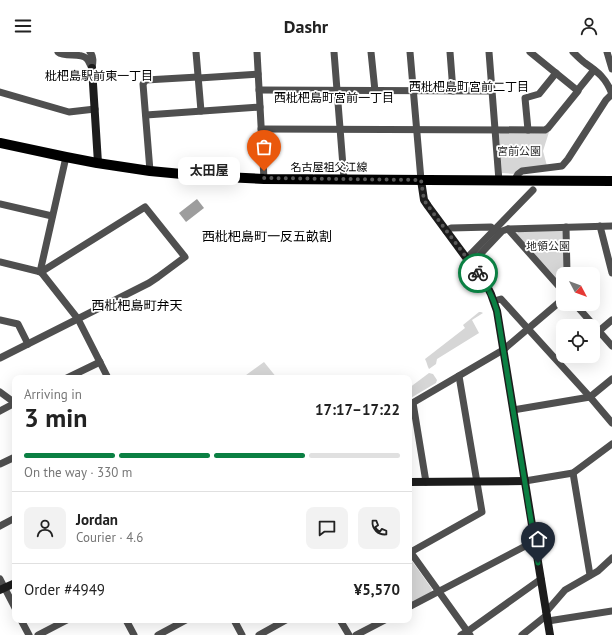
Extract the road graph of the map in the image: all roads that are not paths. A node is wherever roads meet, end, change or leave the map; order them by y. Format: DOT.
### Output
graph roads {
  1 [pos="58,52"];
  2 [pos="90,52"];
  3 [pos="196,52"];
  4 [pos="257,52"];
  5 [pos="334,52"];
  6 [pos="372,52"];
  7 [pos="410,52"];
  8 [pos="450,52"];
  9 [pos="489,52"];
  10 [pos="530,52"];
  11 [pos="573,52"];
  12 [pos="607,52"];
  13 [pos="68,53"];
  14 [pos="92,68"];
  15 [pos="612,69"];
  16 [pos="594,70"];
  17 [pos="556,73"];
  18 [pos="258,74"];
  19 [pos="199,77"];
  20 [pos="259,90"];
  21 [pos="337,90"];
  22 [pos="375,90"];
  23 [pos="577,90"];
  24 [pos="414,91"];
  25 [pos="453,91"];
  26 [pos="492,91"];
  27 [pos="0,92"];
  28 [pos="612,94"];
  29 [pos="260,107"];
  30 [pos="95,109"];
  31 [pos="201,111"];
  32 [pos="146,115"];
  33 [pos="261,128"];
  34 [pos="340,129"];
  35 [pos="416,130"];
  36 [pos="495,130"];
  37 [pos="528,130"];
  38 [pos="0,143"];
  39 [pos="66,157"];
  40 [pos="98,163"];
  41 [pos="150,171"];
  42 [pos="264,178"];
  43 [pos="344,179"];
  44 [pos="421,180"];
  45 [pos="499,181"];
  46 [pos="514,181"];
  47 [pos="612,181"];
  48 [pos="533,190"];
  49 [pos="0,204"];
  50 [pos="52,216"];
  51 [pos="600,226"];
  52 [pos="612,226"];
  53 [pos="566,227"];
  54 [pos="508,229"];
  55 [pos="494,230"];
  56 [pos="446,231"];
  57 [pos="469,261"];
  58 [pos="0,262"];
  59 [pos="567,267"];
  60 [pos="41,272"];
  61 [pos="612,273"];
  62 [pos="556,283"];
  63 [pos="494,301"];
  64 [pos="556,305"];
  65 [pos="581,311"];
  66 [pos="78,319"];
  67 [pos="588,319"];
  68 [pos="0,320"];
  69 [pos="612,320"];
  70 [pos="528,329"];
  71 [pos="600,330"];
  72 [pos="600,332"];
  73 [pos="28,344"];
  74 [pos="612,346"];
  75 [pos="504,350"];
  76 [pos="0,358"];
  77 [pos="100,362"];
  78 [pos="73,375"];
  79 [pos="106,375"];
  80 [pos="459,376"];
  81 [pos="612,379"];
  82 [pos="0,392"];
  83 [pos="590,397"];
  84 [pos="12,401"];
  85 [pos="412,403"];
  86 [pos="12,405"];
  87 [pos="412,409"];
  88 [pos="514,410"];
  89 [pos="0,411"];
  90 [pos="612,423"];
  91 [pos="612,444"];
  92 [pos="12,458"];
  93 [pos="0,464"];
  94 [pos="573,473"];
  95 [pos="525,481"];
  96 [pos="412,482"];
  97 [pos="426,482"];
  98 [pos="477,482"];
  99 [pos="12,520"];
  100 [pos="0,526"];
  101 [pos="535,541"];
  102 [pos="412,550"];
  103 [pos="412,554"];
  104 [pos="612,558"];
  105 [pos="590,575"];
  106 [pos="0,579"];
  107 [pos="541,579"];
  108 [pos="12,584"];
  109 [pos="2,589"];
  110 [pos="439,591"];
  111 [pos="12,604"];
  112 [pos="412,605"];
  113 [pos="612,611"];
  114 [pos="547,616"];
  115 [pos="23,623"];
  116 [pos="61,623"];
  117 [pos="128,623"];
  118 [pos="180,623"];
  119 [pos="236,623"];
  120 [pos="281,623"];
  121 [pos="342,623"];
  122 [pos="379,623"];
  123 [pos="469,633"];
  124 [pos="29,635"];
  125 [pos="38,635"];
  126 [pos="134,635"];
  127 [pos="158,635"];
  128 [pos="242,635"];
  129 [pos="259,635"];
  130 [pos="349,635"];
  131 [pos="356,635"];
  132 [pos="461,635"];
  133 [pos="522,635"];
  134 [pos="550,635"];
  1 -- 13 [label="street"];
  2 -- 14 [label="street"];
  3 -- 19 [label="street"];
  4 -- 18 [label="street"];
  5 -- 21 [label="street"];
  6 -- 22 [label="street"];
  7 -- 24 [label="street"];
  8 -- 25 [label="street"];
  9 -- 26 [label="street"];
  10 -- 17 [label="street"];
  11 -- 16 [label="street"];
  12 -- 15 [label="street"];
  13 -- 14 [label="street"];
  14 -- 30 [label="street"];
  16 -- 23 [label="street"];
  16 -- 28 [label="street"];
  17 -- 23 [label="street"];
  17 -- 37 [label="street"];
  18 -- 19 [label="street"];
  18 -- 20 [label="street"];
  19 -- 31 [label="street"];
  19 -- 32 [label="street"];
  20 -- 21 [label="street"];
  20 -- 29 [label="street"];
  21 -- 22 [label="street"];
  21 -- 34 [label="street"];
  22 -- 24 [label="street"];
  23 -- 37 [label="street"];
  24 -- 25 [label="street"];
  24 -- 35 [label="street"];
  25 -- 26 [label="street"];
  26 -- 36 [label="street"];
  27 -- 30 [label="street"];
  28 -- 46 [label="street"];
  29 -- 31 [label="street"];
  29 -- 33 [label="street"];
  30 -- 40 [label="street"];
  31 -- 32 [label="street"];
  32 -- 41 [label="street"];
  33 -- 34 [label="street"];
  33 -- 42 [label="street"];
  34 -- 35 [label="street"];
  34 -- 43 [label="street"];
  35 -- 36 [label="street"];
  35 -- 44 [label="street"];
  36 -- 37 [label="street"];
  36 -- 45 [label="street"];
  38 -- 39 [label="main road, 名古屋祖父江線"];
  39 -- 40 [label="main road, 名古屋祖父江線"];
  39 -- 50 [label="street"];
  40 -- 41 [label="main road, 名古屋祖父江線"];
  41 -- 42 [label="main road, 名古屋祖父江線"];
  42 -- 43 [label="main road, 名古屋祖父江線"];
  43 -- 44 [label="main road, 名古屋祖父江線"];
  44 -- 45 [label="main road, 名古屋祖父江線"];
  44 -- 56 [label="street"];
  45 -- 46 [label="main road, 名古屋祖父江線"];
  46 -- 47 [label="main road, 名古屋祖父江線"];
  48 -- 55 [label="street"];
  49 -- 50 [label="street"];
  50 -- 60 [label="street"];
  51 -- 52 [label="street"];
  51 -- 53 [label="street"];
  51 -- 61 [label="street"];
  53 -- 54 [label="street"];
  53 -- 59 [label="street"];
  54 -- 57 [label="street"];
  54 -- 62 [label="street"];
  55 -- 56 [label="street"];
  55 -- 57 [label="street"];
  56 -- 57 [label="street"];
  57 -- 63 [label="street"];
  58 -- 60 [label="street"];
  60 -- 66 [label="street"];
  60 -- 66 [label="street"];
  63 -- 70 [label="street"];
  63 -- 75 [label="street"];
  64 -- 70 [label="street"];
  65 -- 67 [label="street"];
  66 -- 73 [label="street"];
  66 -- 77 [label="street"];
  68 -- 73 [label="street"];
  69 -- 71 [label="street"];
  70 -- 75 [label="street"];
  70 -- 83 [label="street"];
  72 -- 74 [label="street"];
  73 -- 76 [label="street"];
  75 -- 80 [label="street"];
  75 -- 88 [label="street"];
  77 -- 78 [label="street"];
  77 -- 79 [label="street"];
  80 -- 85 [label="street"];
  80 -- 98 [label="street"];
  81 -- 83 [label="street"];
  82 -- 84 [label="street"];
  83 -- 88 [label="street"];
  83 -- 90 [label="street"];
  86 -- 89 [label="street"];
  87 -- 97 [label="street"];
  88 -- 95 [label="street"];
  91 -- 94 [label="street"];
  92 -- 93 [label="street"];
  94 -- 95 [label="street"];
  94 -- 105 [label="street"];
  95 -- 98 [label="street"];
  95 -- 101 [label="street"];
  96 -- 97 [label="street"];
  97 -- 98 [label="street"];
  98 -- 102 [label="street"];
  99 -- 100 [label="street"];
  101 -- 107 [label="street"];
  101 -- 110 [label="street"];
  103 -- 110 [label="street"];
  104 -- 105 [label="street"];
  105 -- 114 [label="street"];
  106 -- 109 [label="street"];
  107 -- 114 [label="street"];
  107 -- 123 [label="street"];
  108 -- 109 [label="street"];
  109 -- 111 [label="street"];
  110 -- 112 [label="street"];
  110 -- 123 [label="street"];
  113 -- 114 [label="street"];
  114 -- 133 [label="street"];
  114 -- 134 [label="street"];
  115 -- 124 [label="street"];
  116 -- 125 [label="street"];
  117 -- 126 [label="street"];
  118 -- 127 [label="street"];
  119 -- 128 [label="street"];
  120 -- 129 [label="street"];
  121 -- 130 [label="street"];
  122 -- 131 [label="street"];
  123 -- 132 [label="street"];
}
